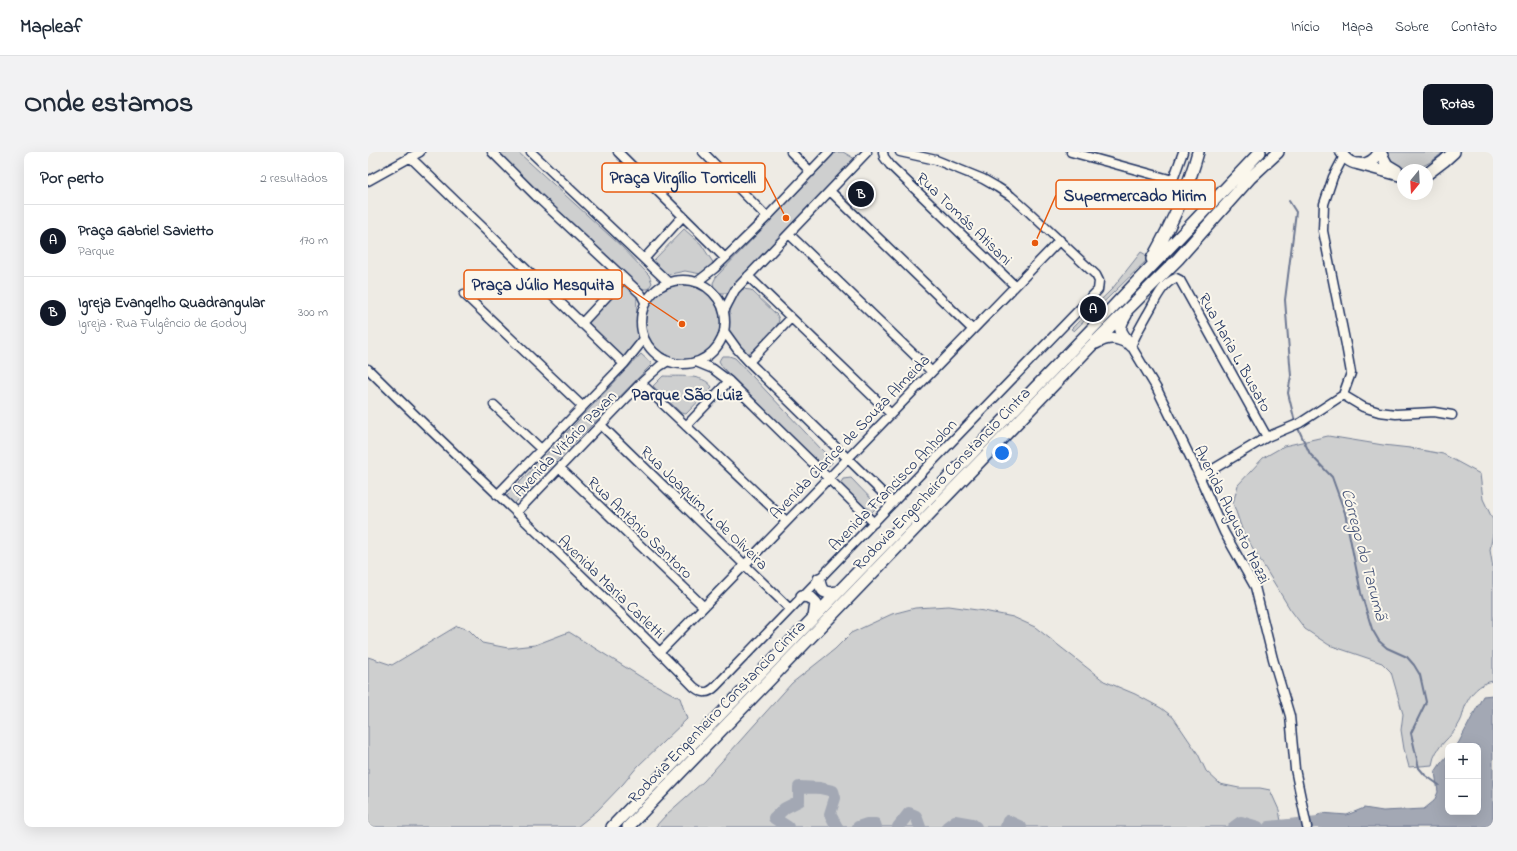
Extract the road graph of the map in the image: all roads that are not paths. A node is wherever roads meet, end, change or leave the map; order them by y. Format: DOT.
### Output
graph roads {
  1 [pos="420,152"];
  2 [pos="492,152"];
  3 [pos="531,152"];
  4 [pos="618,152"];
  5 [pos="704,152"];
  6 [pos="791,152"];
  7 [pos="829,152"];
  8 [pos="867,152"];
  9 [pos="883,152"];
  10 [pos="900,152"];
  11 [pos="932,152"];
  12 [pos="1071,152"];
  13 [pos="1184,152"];
  14 [pos="1198,152"];
  15 [pos="1260,152"];
  16 [pos="1278,152"];
  17 [pos="1379,152"];
  18 [pos="1451,153"];
  19 [pos="1343,154"];
  20 [pos="410,157"];
  21 [pos="936,160"];
  22 [pos="1359,164"];
  23 [pos="1433,169"];
  24 [pos="1397,171"];
  25 [pos="811,172"];
  26 [pos="1397,175"];
  27 [pos="368,180"];
  28 [pos="830,190"];
  29 [pos="683,216"];
  30 [pos="767,217"];
  31 [pos="789,234"];
  32 [pos="1060,240"];
  33 [pos="725,258"];
  34 [pos="644,259"];
  35 [pos="1144,273"];
  36 [pos="748,276"];
  37 [pos="624,278"];
  38 [pos="668,282"];
  39 [pos="697,282"];
  40 [pos="1015,286"];
  41 [pos="464,294"];
  42 [pos="1140,297"];
  43 [pos="645,302"];
  44 [pos="724,311"];
  45 [pos="791,318"];
  46 [pos="581,324"];
  47 [pos="972,329"];
  48 [pos="724,331"];
  49 [pos="644,339"];
  50 [pos="1130,345"];
  51 [pos="1090,347"];
  52 [pos="668,361"];
  53 [pos="696,362"];
  54 [pos="748,362"];
  55 [pos="624,364"];
  56 [pos="368,369"];
  57 [pos="932,371"];
  58 [pos="729,381"];
  59 [pos="641,383"];
  60 [pos="1344,395"];
  61 [pos="494,405"];
  62 [pos="582,406"];
  63 [pos="891,414"];
  64 [pos="1452,415"];
  65 [pos="602,425"];
  66 [pos="686,426"];
  67 [pos="1267,437"];
  68 [pos="541,449"];
  69 [pos="848,459"];
  70 [pos="560,468"];
  71 [pos="1200,477"];
  72 [pos="829,478"];
  73 [pos="498,495"];
  74 [pos="893,503"];
  75 [pos="516,513"];
  76 [pos="786,521"];
  77 [pos="874,523"];
  78 [pos="744,564"];
  79 [pos="819,579"];
  80 [pos="838,592"];
  81 [pos="802,596"];
  82 [pos="703,606"];
  83 [pos="790,610"];
  84 [pos="814,618"];
  85 [pos="660,652"];
  86 [pos="708,692"];
  87 [pos="612,827"];
  88 [pos="628,827"];
  89 [pos="1307,827"];
  1 -- 20 [label="street"];
  2 -- 37 [label="street"];
  3 -- 34 [label="street"];
  4 -- 29 [label="street"];
  5 -- 30 [label="street"];
  6 -- 25 [label="street"];
  7 -- 25 [label="street"];
  8 -- 28 [label="street"];
  9 -- 40 [label="street, Rua Tomás Atisani"];
  10 -- 21 [label="street"];
  11 -- 21 [label="street"];
  12 -- 13 [label="street"];
  14 -- 35 [label="highway"];
  15 -- 35 [label="highway, Rodovia Engenheiro Constancio Cintra"];
  16 -- 42 [label="highway, Rodovia Engenheiro Constancio Cintra"];
  17 -- 22 [label="main road"];
  17 -- 24 [label="highway"];
  18 -- 23 [label="highway"];
  19 -- 22 [label="main road"];
  19 -- 60 [label="street"];
  20 -- 27 [label="street"];
  20 -- 46 [label="street"];
  21 -- 32 [label="street"];
  22 -- 26 [label="highway"];
  25 -- 30 [label="street"];
  28 -- 31 [label="street"];
  28 -- 47 [label="street"];
  29 -- 33 [label="street"];
  29 -- 34 [label="street"];
  30 -- 33 [label="street"];
  31 -- 36 [label="street"];
  31 -- 57 [label="street"];
  32 -- 40 [label="street, Avenida Clarice de Souza Almeida"];
  32 -- 74 [label="street, Avenida Francisco Anholon"];
  33 -- 39 [label="street"];
  34 -- 38 [label="street"];
  35 -- 80 [label="highway, Rodovia Engenheiro Constancio Cintra"];
  36 -- 44 [label="street"];
  36 -- 45 [label="street"];
  37 -- 43 [label="street"];
  37 -- 46 [label="street"];
  38 -- 39 [label="street"];
  38 -- 43 [label="street"];
  39 -- 44 [label="street"];
  40 -- 47 [label="street, Avenida Clarice de Souza Almeida"];
  41 -- 62 [label="street"];
  42 -- 50 [label="highway"];
  42 -- 51 [label="highway, Rodovia Engenheiro Constancio Cintra"];
  43 -- 49 [label="street"];
  44 -- 48 [label="street"];
  45 -- 54 [label="street"];
  45 -- 63 [label="street"];
  46 -- 55 [label="street"];
  47 -- 57 [label="street, Avenida Clarice de Souza Almeida"];
  48 -- 53 [label="street"];
  48 -- 54 [label="street"];
  49 -- 52 [label="street"];
  49 -- 55 [label="street, Avenida Vitório Pavan"];
  50 -- 51 [label="highway"];
  50 -- 67 [label="street, Rua Maria L. Busato"];
  50 -- 71 [label="street, Avenida Augusto Mazzi"];
  51 -- 88 [label="highway, Rodovia Engenheiro Constancio Cintra"];
  52 -- 53 [label="street"];
  52 -- 59 [label="street, Avenida Vitório Pavan"];
  53 -- 58 [label="street"];
  54 -- 69 [label="street"];
  55 -- 62 [label="street, Avenida Vitório Pavan"];
  56 -- 73 [label="street, Avenida Maria Carletti"];
  57 -- 63 [label="street, Avenida Clarice de Souza Almeida"];
  58 -- 66 [label="street"];
  58 -- 72 [label="street"];
  59 -- 65 [label="street, Avenida Vitório Pavan"];
  59 -- 66 [label="street"];
  60 -- 64 [label="street"];
  60 -- 67 [label="street"];
  61 -- 68 [label="street"];
  62 -- 68 [label="street, Avenida Vitório Pavan"];
  63 -- 69 [label="street, Avenida Clarice de Souza Almeida"];
  65 -- 70 [label="street, Avenida Vitório Pavan"];
  65 -- 78 [label="street, Rua Joaquim L. de Oliveira"];
  66 -- 76 [label="street"];
  67 -- 71 [label="street"];
  68 -- 73 [label="street, Avenida Vitório Pavan"];
  69 -- 72 [label="street, Avenida Clarice de Souza Almeida"];
  69 -- 74 [label="street"];
  70 -- 75 [label="street, Avenida Vitório Pavan"];
  70 -- 82 [label="street, Rua Antônio Santoro"];
  71 -- 89 [label="street, Avenida Augusto Mazzi"];
  72 -- 76 [label="street, Avenida Clarice de Souza Almeida"];
  72 -- 77 [label="street"];
  73 -- 75 [label="street, Avenida Maria Carletti"];
  74 -- 77 [label="street, Avenida Francisco Anholon"];
  75 -- 85 [label="street, Avenida Maria Carletti"];
  76 -- 78 [label="street, Avenida Clarice de Souza Almeida"];
  77 -- 79 [label="street, Avenida Francisco Anholon"];
  78 -- 82 [label="street, Avenida Clarice de Souza Almeida"];
  78 -- 83 [label="street, Rua Joaquim L. de Oliveira"];
  79 -- 80 [label="highway"];
  79 -- 81 [label="street, Avenida Francisco Anholon"];
  80 -- 84 [label="highway, Rodovia Engenheiro Constancio Cintra"];
  81 -- 83 [label="street, Avenida Francisco Anholon"];
  81 -- 84 [label="highway"];
  82 -- 85 [label="street, Avenida Clarice de Souza Almeida"];
  83 -- 86 [label="street, Avenida Francisco Anholon"];
  84 -- 87 [label="highway, Rodovia Engenheiro Constancio Cintra"];
  85 -- 86 [label="street, Avenida Maria Carletti"];
}
